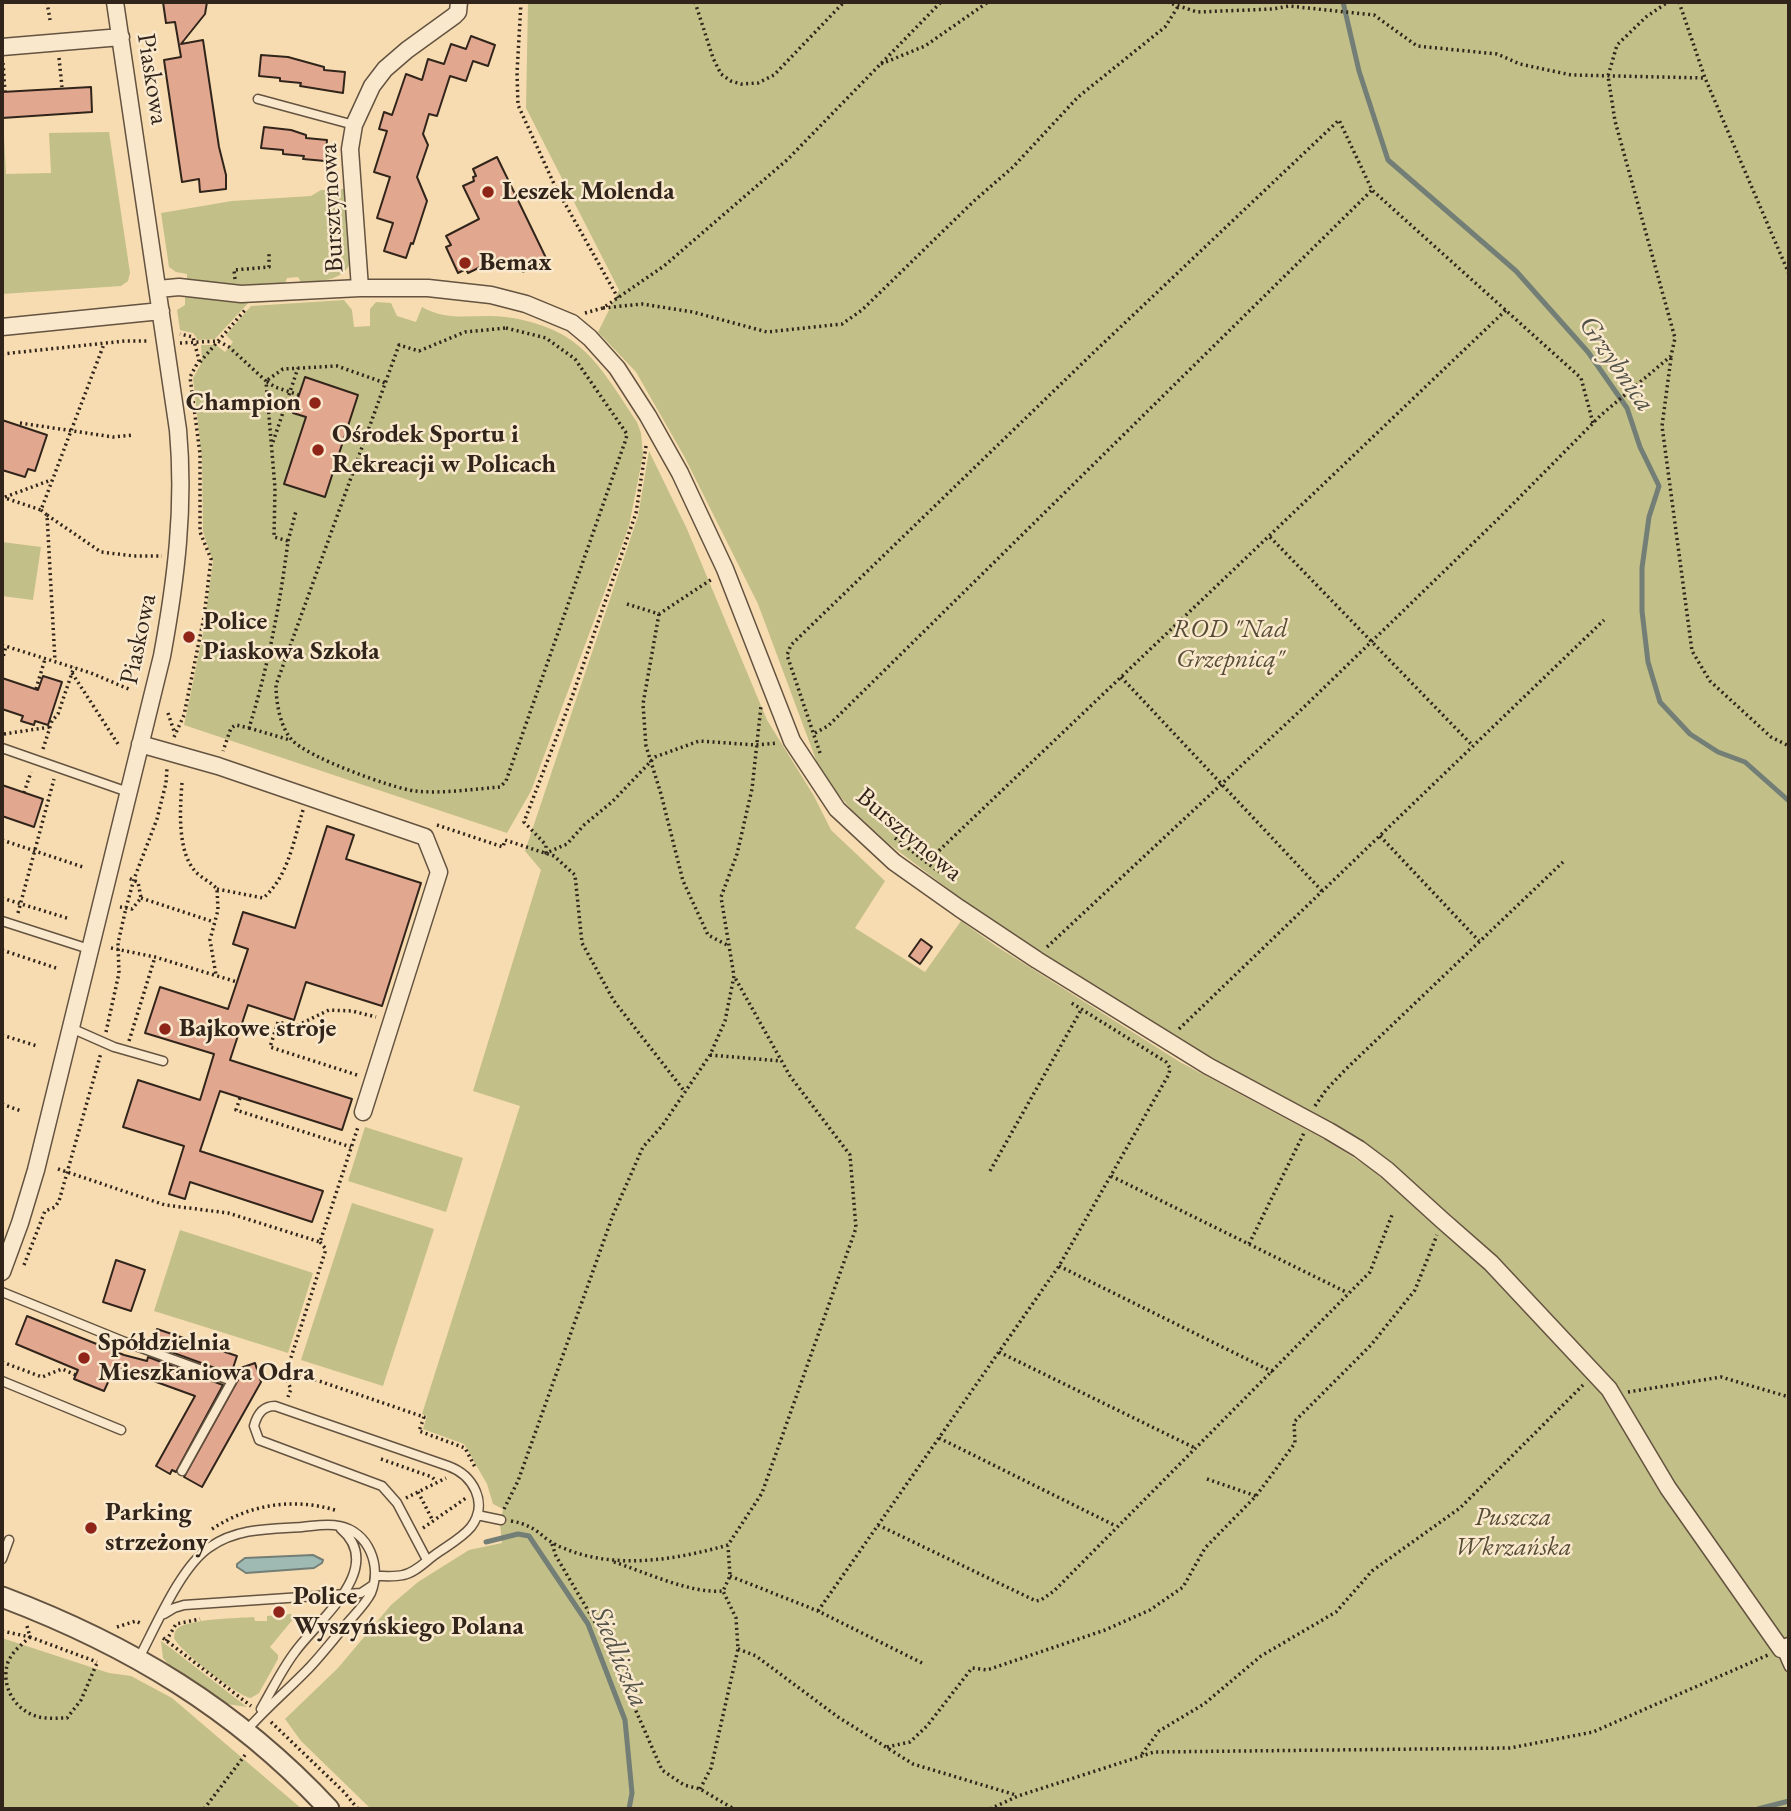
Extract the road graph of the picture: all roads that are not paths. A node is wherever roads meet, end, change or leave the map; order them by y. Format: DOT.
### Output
graph roads {
  1 [pos="115,2"];
  2 [pos="459,2"];
  3 [pos="121,37"];
  4 [pos="2,55"];
  5 [pos="258,99"];
  6 [pos="354,125"];
  7 [pos="360,288"];
  8 [pos="158,289"];
  9 [pos="161,311"];
  10 [pos="2,327"];
  11 [pos="140,744"];
  12 [pos="2,748"];
  13 [pos="128,792"];
  14 [pos="2,921"];
  15 [pos="89,949"];
  16 [pos="71,1028"];
  17 [pos="163,1061"];
  18 [pos="363,1112"];
  19 [pos="3,1264"];
  20 [pos="2,1292"];
  21 [pos="2,1381"];
  22 [pos="121,1430"];
  23 [pos="182,1471"];
  24 [pos="477,1515"];
  25 [pos="501,1520"];
  26 [pos="332,1525"];
  27 [pos="9,1540"];
  28 [pos="2,1559"];
  29 [pos="427,1560"];
  30 [pos="375,1577"];
  31 [pos="343,1594"];
  32 [pos="2,1597"];
  33 [pos="160,1619"];
  34 [pos="1785,1648"];
  35 [pos="139,1658"];
  36 [pos="1789,1667"];
  37 [pos="251,1733"];
  38 [pos="329,1809"];
  1 -- 3 [label="street, Piaskowa"];
  2 -- 6 [label="street, Bursztynowa"];
  3 -- 4 [label="street"];
  3 -- 8 [label="street, Piaskowa"];
  5 -- 6 [label="lane"];
  6 -- 7 [label="street, Bursztynowa"];
  7 -- 8 [label="street, Bursztynowa"];
  7 -- 34 [label="street, Bursztynowa"];
  8 -- 9 [label="street, Piaskowa"];
  9 -- 10 [label="street"];
  9 -- 11 [label="street, Piaskowa"];
  11 -- 13 [label="street, Piaskowa"];
  11 -- 18 [label="street"];
  12 -- 13 [label="lane"];
  13 -- 15 [label="street, Piaskowa"];
  14 -- 15 [label="lane"];
  15 -- 16 [label="street, Piaskowa"];
  16 -- 17 [label="lane"];
  16 -- 19 [label="street, Piaskowa"];
  20 -- 23 [label="lane"];
  21 -- 22 [label="lane"];
  24 -- 25 [label="lane"];
  24 -- 29 [label="lane"];
  24 -- 29 [label="lane"];
  26 -- 30 [label="lane"];
  26 -- 31 [label="lane"];
  26 -- 33 [label="lane"];
  27 -- 28 [label="lane"];
  29 -- 30 [label="lane"];
  30 -- 31 [label="lane"];
  30 -- 37 [label="lane"];
  31 -- 33 [label="lane"];
  31 -- 37 [label="lane"];
  32 -- 35 [label="street"];
  33 -- 35 [label="lane"];
  34 -- 36 [label="lane"];
  35 -- 37 [label="street"];
  37 -- 38 [label="street"];
}
